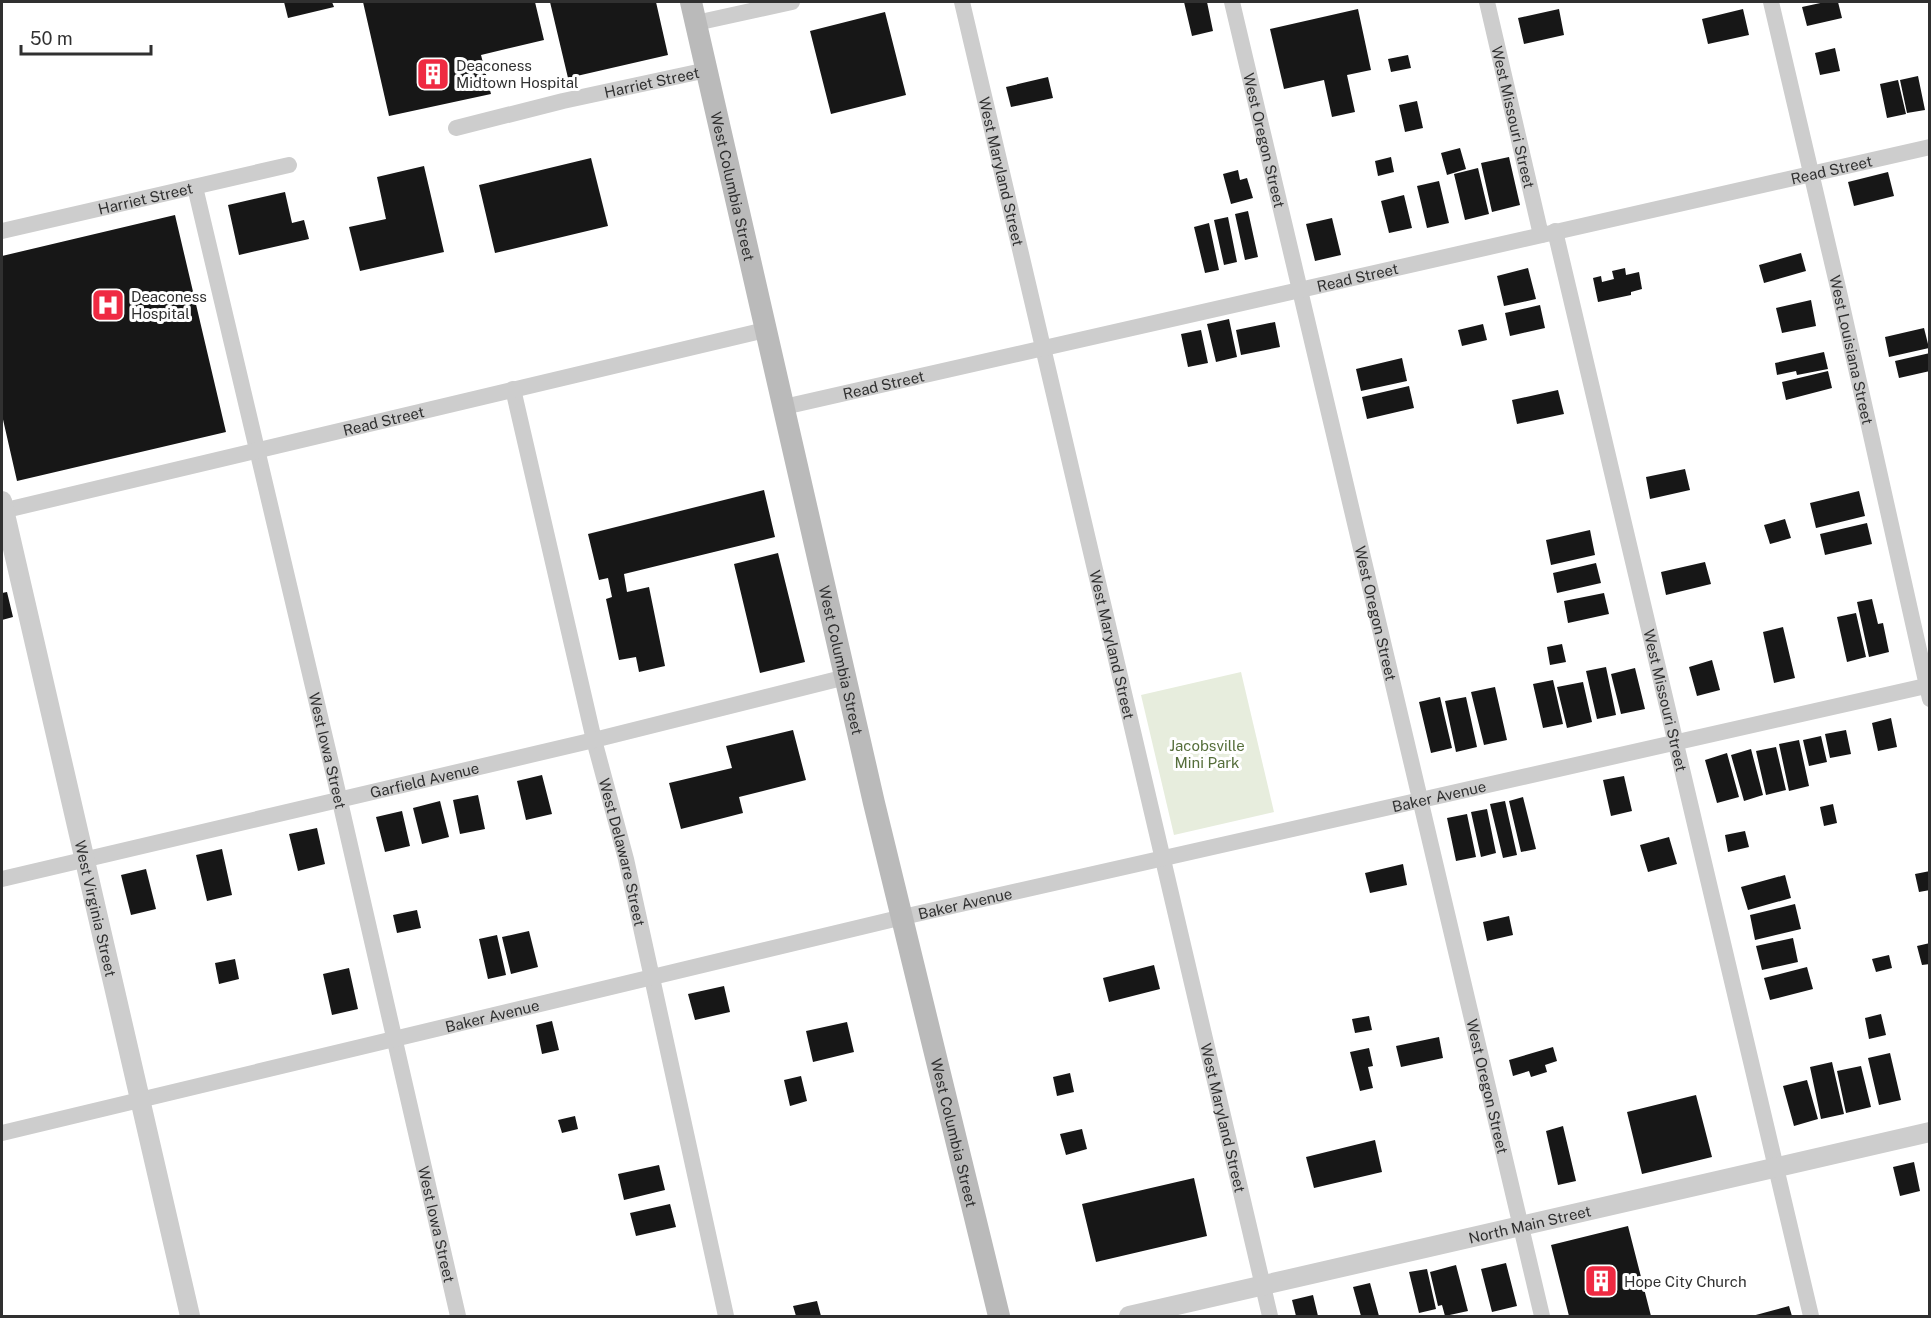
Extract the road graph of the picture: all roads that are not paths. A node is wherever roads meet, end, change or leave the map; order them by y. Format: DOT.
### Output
graph roads {
  1 [pos="792,2"];
  2 [pos="962,2"];
  3 [pos="1232,2"];
  4 [pos="1487,2"];
  5 [pos="1771,2"];
  6 [pos="694,12"];
  7 [pos="707,70"];
  8 [pos="456,128"];
  9 [pos="1929,147"];
  10 [pos="289,165"];
  11 [pos="1810,173"];
  12 [pos="195,187"];
  13 [pos="2,231"];
  14 [pos="1548,233"];
  15 [pos="1300,290"];
  16 [pos="765,330"];
  17 [pos="1043,348"];
  18 [pos="513,389"];
  19 [pos="784,407"];
  20 [pos="258,450"];
  21 [pos="2,507"];
  22 [pos="846,677"];
  23 [pos="1928,690"];
  24 [pos="594,740"];
  25 [pos="1674,741"];
  26 [pos="339,799"];
  27 [pos="1420,800"];
  28 [pos="1162,858"];
  29 [pos="83,859"];
  30 [pos="2,879"];
  31 [pos="903,917"];
  32 [pos="651,979"];
  33 [pos="395,1038"];
  34 [pos="141,1100"];
  35 [pos="2,1132"];
  36 [pos="1929,1132"];
  37 [pos="1775,1168"];
  38 [pos="1520,1226"];
  39 [pos="1263,1287"];
  40 [pos="190,1317"];
  41 [pos="458,1317"];
  42 [pos="726,1317"];
  43 [pos="999,1317"];
  44 [pos="1129,1317"];
  45 [pos="1270,1317"];
  46 [pos="1542,1317"];
  47 [pos="1811,1317"];
  1 -- 6 [label="street"];
  2 -- 17 [label="street, West Maryland Street"];
  3 -- 15 [label="street, West Oregon Street"];
  4 -- 14 [label="street, West Missouri Street"];
  5 -- 11 [label="street, West Louisiana Street"];
  6 -- 7 [label="main road, West Columbia Street"];
  7 -- 8 [label="street, Harriet Street"];
  7 -- 16 [label="main road, West Columbia Street"];
  9 -- 11 [label="street, Read Street"];
  10 -- 12 [label="street, Harriet Street"];
  11 -- 14 [label="street, Read Street"];
  11 -- 23 [label="street, West Louisiana Street"];
  12 -- 13 [label="street, Harriet Street"];
  12 -- 20 [label="street, West Iowa Street"];
  14 -- 15 [label="street, Read Street"];
  14 -- 25 [label="street, West Missouri Street"];
  15 -- 17 [label="street, Read Street"];
  15 -- 27 [label="street, West Oregon Street"];
  16 -- 18 [label="street, Read Street"];
  16 -- 19 [label="main road, West Columbia Street"];
  17 -- 19 [label="street, Read Street"];
  17 -- 28 [label="street, West Maryland Street"];
  18 -- 20 [label="street, Read Street"];
  18 -- 24 [label="street, West Delaware Street"];
  19 -- 22 [label="main road, West Columbia Street"];
  20 -- 21 [label="street, Read Street"];
  20 -- 26 [label="street, West Iowa Street"];
  21 -- 29 [label="street, West Virginia Street"];
  22 -- 24 [label="street, Garfield Avenue"];
  22 -- 31 [label="main road, West Columbia Street"];
  23 -- 25 [label="street, Baker Avenue"];
  24 -- 26 [label="street, Garfield Avenue"];
  24 -- 32 [label="street, West Delaware Street"];
  25 -- 27 [label="street, Baker Avenue"];
  25 -- 37 [label="street, West Missouri Street"];
  26 -- 29 [label="street, Garfield Avenue"];
  26 -- 33 [label="street, West Iowa Street"];
  27 -- 28 [label="street, Baker Avenue"];
  27 -- 38 [label="street, West Oregon Street"];
  28 -- 31 [label="street, Baker Avenue"];
  28 -- 39 [label="street, West Maryland Street"];
  29 -- 30 [label="street, Garfield Avenue"];
  29 -- 34 [label="street, West Virginia Street"];
  31 -- 32 [label="street, Baker Avenue"];
  31 -- 43 [label="main road, West Columbia Street"];
  32 -- 33 [label="street, Baker Avenue"];
  32 -- 42 [label="street, West Delaware Street"];
  33 -- 34 [label="street, Baker Avenue"];
  33 -- 41 [label="street, West Iowa Street"];
  34 -- 35 [label="street, Baker Avenue"];
  34 -- 40 [label="street, West Virginia Street"];
  36 -- 37 [label="street, North Main Street"];
  37 -- 38 [label="street, North Main Street"];
  37 -- 47 [label="street, West Missouri Street"];
  38 -- 39 [label="street, North Main Street"];
  38 -- 46 [label="street, West Oregon Street"];
  39 -- 44 [label="street, North Main Street"];
  39 -- 45 [label="street, West Maryland Street"];
}
